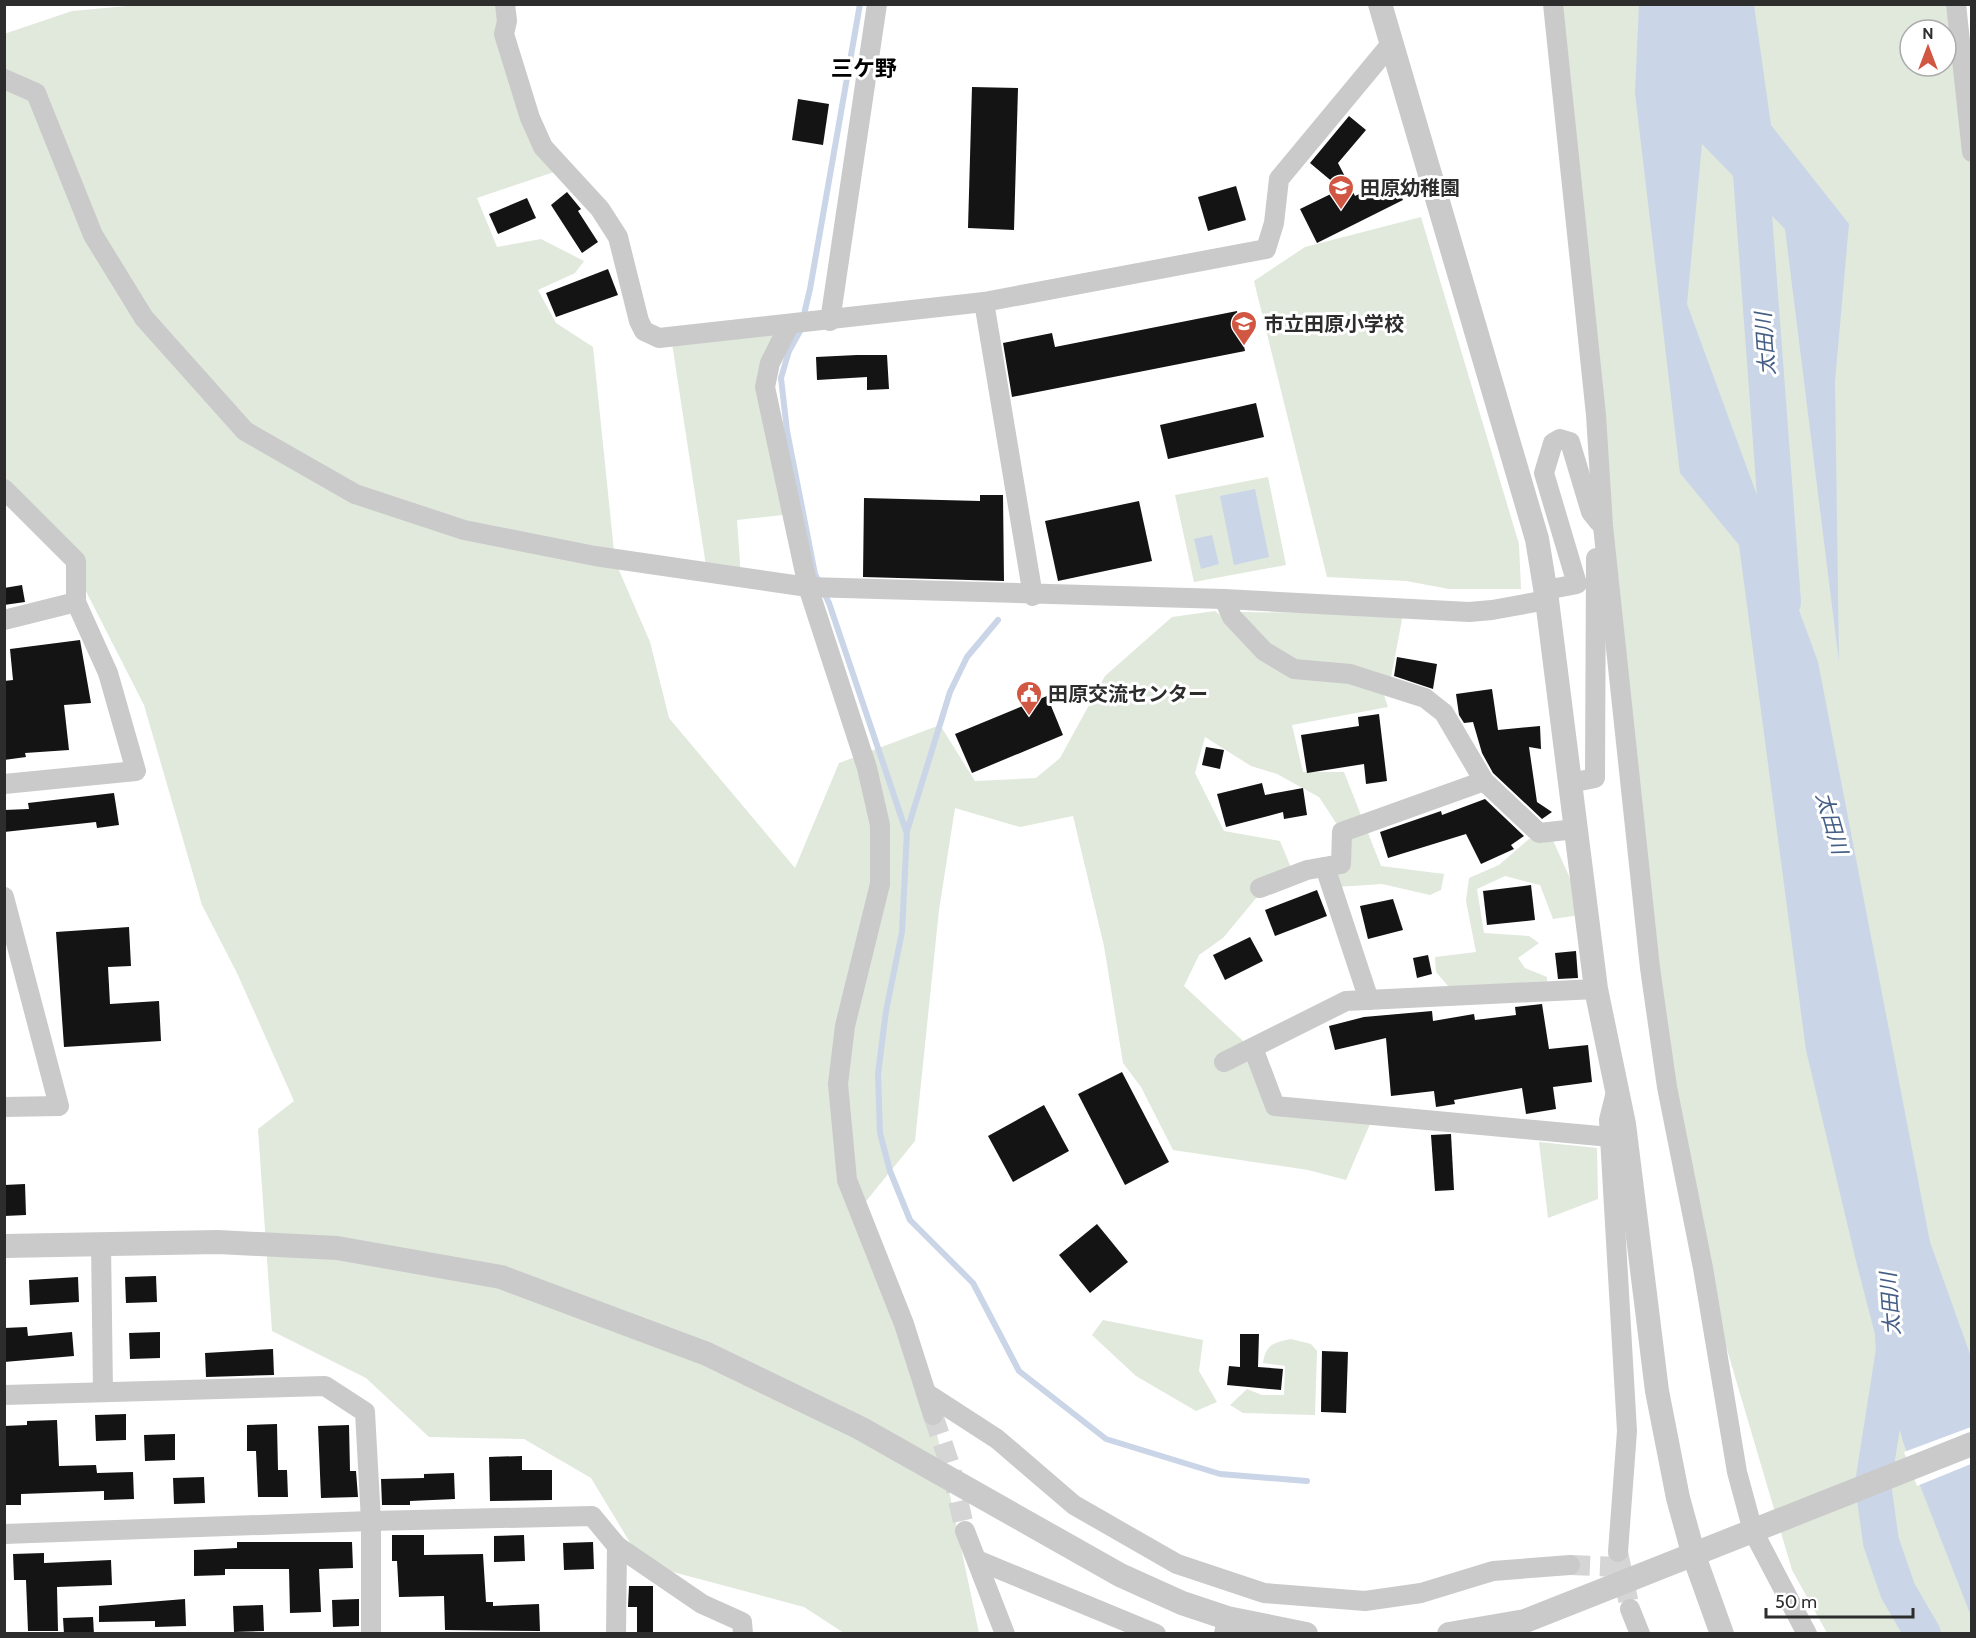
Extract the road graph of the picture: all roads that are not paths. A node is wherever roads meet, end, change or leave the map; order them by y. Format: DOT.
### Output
graph roads {
  1 [pos="505,4"];
  2 [pos="877,4"];
  3 [pos="1380,4"];
  4 [pos="1553,4"];
  5 [pos="1956,4"];
  6 [pos="1391,44"];
  7 [pos="4,79"];
  8 [pos="1971,152"];
  9 [pos="984,302"];
  10 [pos="830,321"];
  11 [pos="789,325"];
  12 [pos="4,489"];
  13 [pos="1603,526"];
  14 [pos="808,587"];
  15 [pos="1546,595"];
  16 [pos="1033,596"];
  17 [pos="1224,599"];
  18 [pos="76,602"];
  19 [pos="4,620"];
  20 [pos="1484,781"];
  21 [pos="1570,783"];
  22 [pos="4,784"];
  23 [pos="1576,829"];
  24 [pos="1325,867"];
  25 [pos="1260,888"];
  26 [pos="4,897"];
  27 [pos="1596,989"];
  28 [pos="1369,1000"];
  29 [pos="1253,1048"];
  30 [pos="1224,1062"];
  31 [pos="1617,1089"];
  32 [pos="4,1107"];
  33 [pos="1610,1137"];
  34 [pos="101,1244"];
  35 [pos="4,1246"];
  36 [pos="103,1392"];
  37 [pos="926,1393"];
  38 [pos="4,1395"];
  39 [pos="933,1415"];
  40 [pos="1971,1444"];
  41 [pos="371,1521"];
  42 [pos="965,1531"];
  43 [pos="1753,1531"];
  44 [pos="4,1534"];
  45 [pos="617,1546"];
  46 [pos="1618,1552"];
  47 [pos="1694,1556"];
  48 [pos="977,1560"];
  49 [pos="1570,1565"];
  50 [pos="1630,1609"];
  51 [pos="1225,1626"];
  52 [pos="371,1634"];
  53 [pos="616,1634"];
  54 [pos="743,1634"];
  55 [pos="1005,1634"];
  56 [pos="1155,1634"];
  57 [pos="1306,1634"];
  58 [pos="1449,1634"];
  59 [pos="1640,1634"];
  60 [pos="1722,1634"];
  61 [pos="1807,1634"];
  1 -- 11 [label="street"];
  2 -- 10 [label="street"];
  3 -- 6 [label="street"];
  4 -- 13 [label="street"];
  5 -- 8 [label="street"];
  6 -- 9 [label="street"];
  6 -- 15 [label="street"];
  7 -- 14 [label="street"];
  9 -- 10 [label="street"];
  9 -- 16 [label="street"];
  10 -- 11 [label="street"];
  11 -- 14 [label="street"];
  12 -- 18 [label="street"];
  13 -- 15 [label="street"];
  13 -- 21 [label="street"];
  13 -- 43 [label="street"];
  14 -- 16 [label="street"];
  14 -- 37 [label="street"];
  15 -- 17 [label="street"];
  15 -- 21 [label="street"];
  16 -- 17 [label="street"];
  17 -- 20 [label="street"];
  18 -- 19 [label="street"];
  18 -- 22 [label="street"];
  20 -- 23 [label="street"];
  20 -- 24 [label="street"];
  21 -- 23 [label="street"];
  23 -- 27 [label="street"];
  24 -- 25 [label="street"];
  24 -- 28 [label="street"];
  26 -- 32 [label="street"];
  27 -- 28 [label="street"];
  27 -- 31 [label="street"];
  28 -- 29 [label="street"];
  29 -- 30 [label="street"];
  29 -- 33 [label="street"];
  31 -- 33 [label="street"];
  31 -- 47 [label="street"];
  33 -- 46 [label="street"];
  34 -- 35 [label="street"];
  34 -- 36 [label="street"];
  34 -- 51 [label="street"];
  36 -- 38 [label="street"];
  36 -- 41 [label="street"];
  37 -- 39 [label="street"];
  37 -- 49 [label="street"];
  40 -- 43 [label="street"];
  41 -- 44 [label="street"];
  41 -- 45 [label="street"];
  41 -- 52 [label="street"];
  42 -- 48 [label="street"];
  43 -- 47 [label="street"];
  43 -- 61 [label="street"];
  45 -- 53 [label="street"];
  45 -- 54 [label="street"];
  47 -- 58 [label="street"];
  47 -- 60 [label="street"];
  48 -- 55 [label="street"];
  48 -- 56 [label="street"];
  50 -- 59 [label="street"];
  51 -- 57 [label="street"];
}
